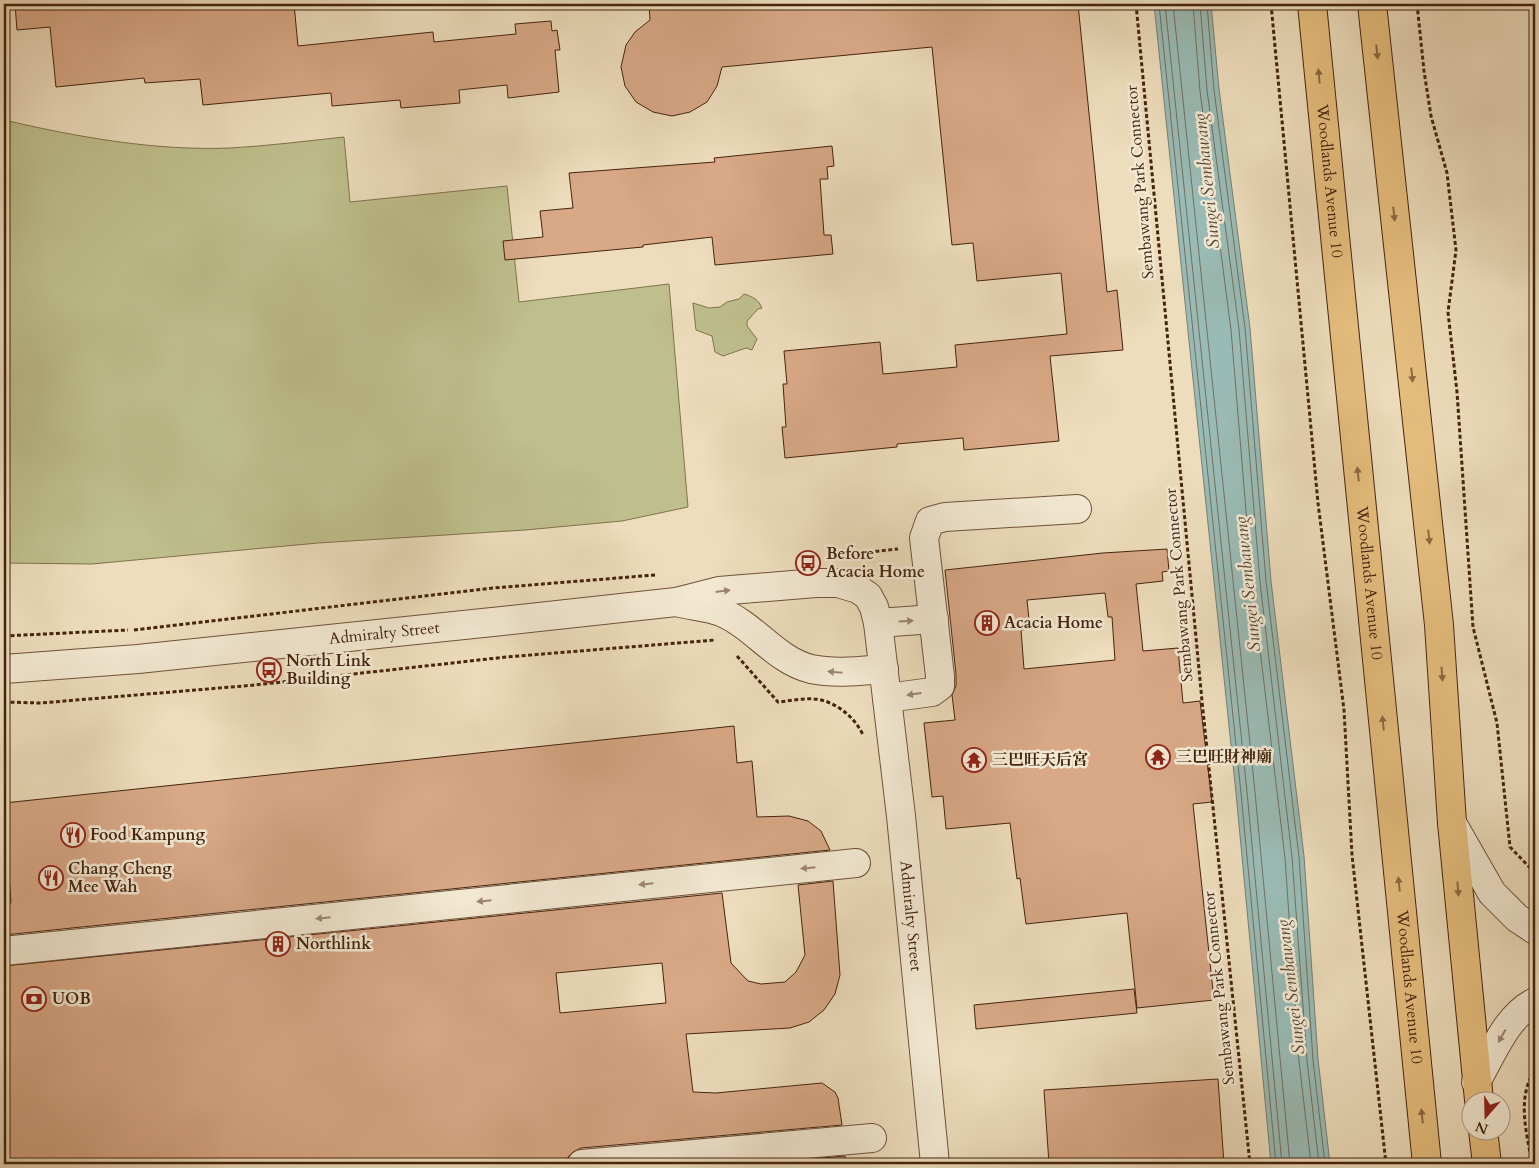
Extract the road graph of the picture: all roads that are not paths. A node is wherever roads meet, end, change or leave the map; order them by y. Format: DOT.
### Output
graph roads {
  1 [pos="1312,4"];
  2 [pos="1372,4"];
  3 [pos="1077,509"];
  4 [pos="676,602"];
  5 [pos="934,619"];
  6 [pos="878,623"];
  7 [pos="4,669"];
  8 [pos="884,669"];
  9 [pos="887,698"];
  10 [pos="1452,823"];
  11 [pos="856,863"];
  12 [pos="1535,930"];
  13 [pos="4,951"];
  14 [pos="1535,1002"];
  15 [pos="1478,1090"];
  16 [pos="1478,1090"];
  17 [pos="872,1138"];
  18 [pos="1484,1140"];
  19 [pos="582,1164"];
  20 [pos="935,1164"];
  21 [pos="1427,1164"];
  22 [pos="1488,1164"];
  21 -- 1 [label="main road, Woodlands Avenue 10, one-way"];
  2 -- 10 [label="main road, one-way"];
  3 -- 5 [label="street"];
  4 -- 6 [label="street, Admiralty Street, one-way"];
  4 -- 7 [label="street, Admiralty Street"];
  8 -- 4 [label="street, Admiralty Street, one-way"];
  6 -- 5 [label="street, one-way"];
  5 -- 9 [label="street, one-way"];
  6 -- 8 [label="street, Admiralty Street"];
  8 -- 9 [label="street, Admiralty Street"];
  9 -- 20 [label="street, Admiralty Street"];
  10 -- 12 [label="street"];
  10 -- 15 [label="main road, one-way"];
  11 -- 13 [label="street, one-way"];
  14 -- 16 [label="street, one-way"];
  17 -- 19 [label="street"];
  18 -- 22 [label="main road"];
}
